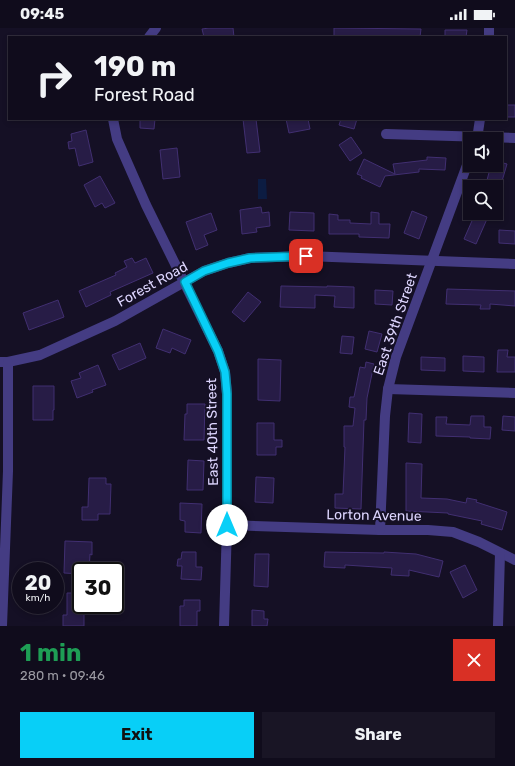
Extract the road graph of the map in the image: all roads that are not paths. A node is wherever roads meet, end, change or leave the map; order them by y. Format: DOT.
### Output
graph roads {
  1 [pos="156,28"];
  2 [pos="150,36"];
  3 [pos="113,120"];
  4 [pos="480,120"];
  5 [pos="478,132"];
  6 [pos="386,134"];
  7 [pos="463,137"];
  8 [pos="503,138"];
  9 [pos="515,138"];
  10 [pos="465,172"];
  11 [pos="432,261"];
  12 [pos="515,264"];
  13 [pos="185,282"];
  14 [pos="4,362"];
  15 [pos="388,389"];
  16 [pos="515,393"];
  17 [pos="227,525"];
  18 [pos="380,530"];
  19 [pos="500,553"];
  20 [pos="515,560"];
  21 [pos="2,626"];
  22 [pos="224,626"];
  23 [pos="498,626"];
  1 -- 2 [label="street"];
  3 -- 13 [label="street, East 40th Street"];
  4 -- 5 [label="street"];
  6 -- 7 [label="street"];
  8 -- 9 [label="street"];
  10 -- 11 [label="street, East 39th Street"];
  11 -- 12 [label="street, Forest Road"];
  11 -- 13 [label="street, Forest Road"];
  11 -- 15 [label="street, East 39th Street"];
  13 -- 14 [label="street, Forest Road"];
  13 -- 17 [label="street, East 40th Street"];
  14 -- 21 [label="street"];
  15 -- 16 [label="street"];
  15 -- 18 [label="street, East 39th Street"];
  17 -- 18 [label="street, Lorton Avenue"];
  17 -- 22 [label="street, East 40th Street"];
  18 -- 19 [label="street, Lorton Avenue"];
  19 -- 20 [label="street, Lorton Avenue"];
  19 -- 23 [label="street"];
}
